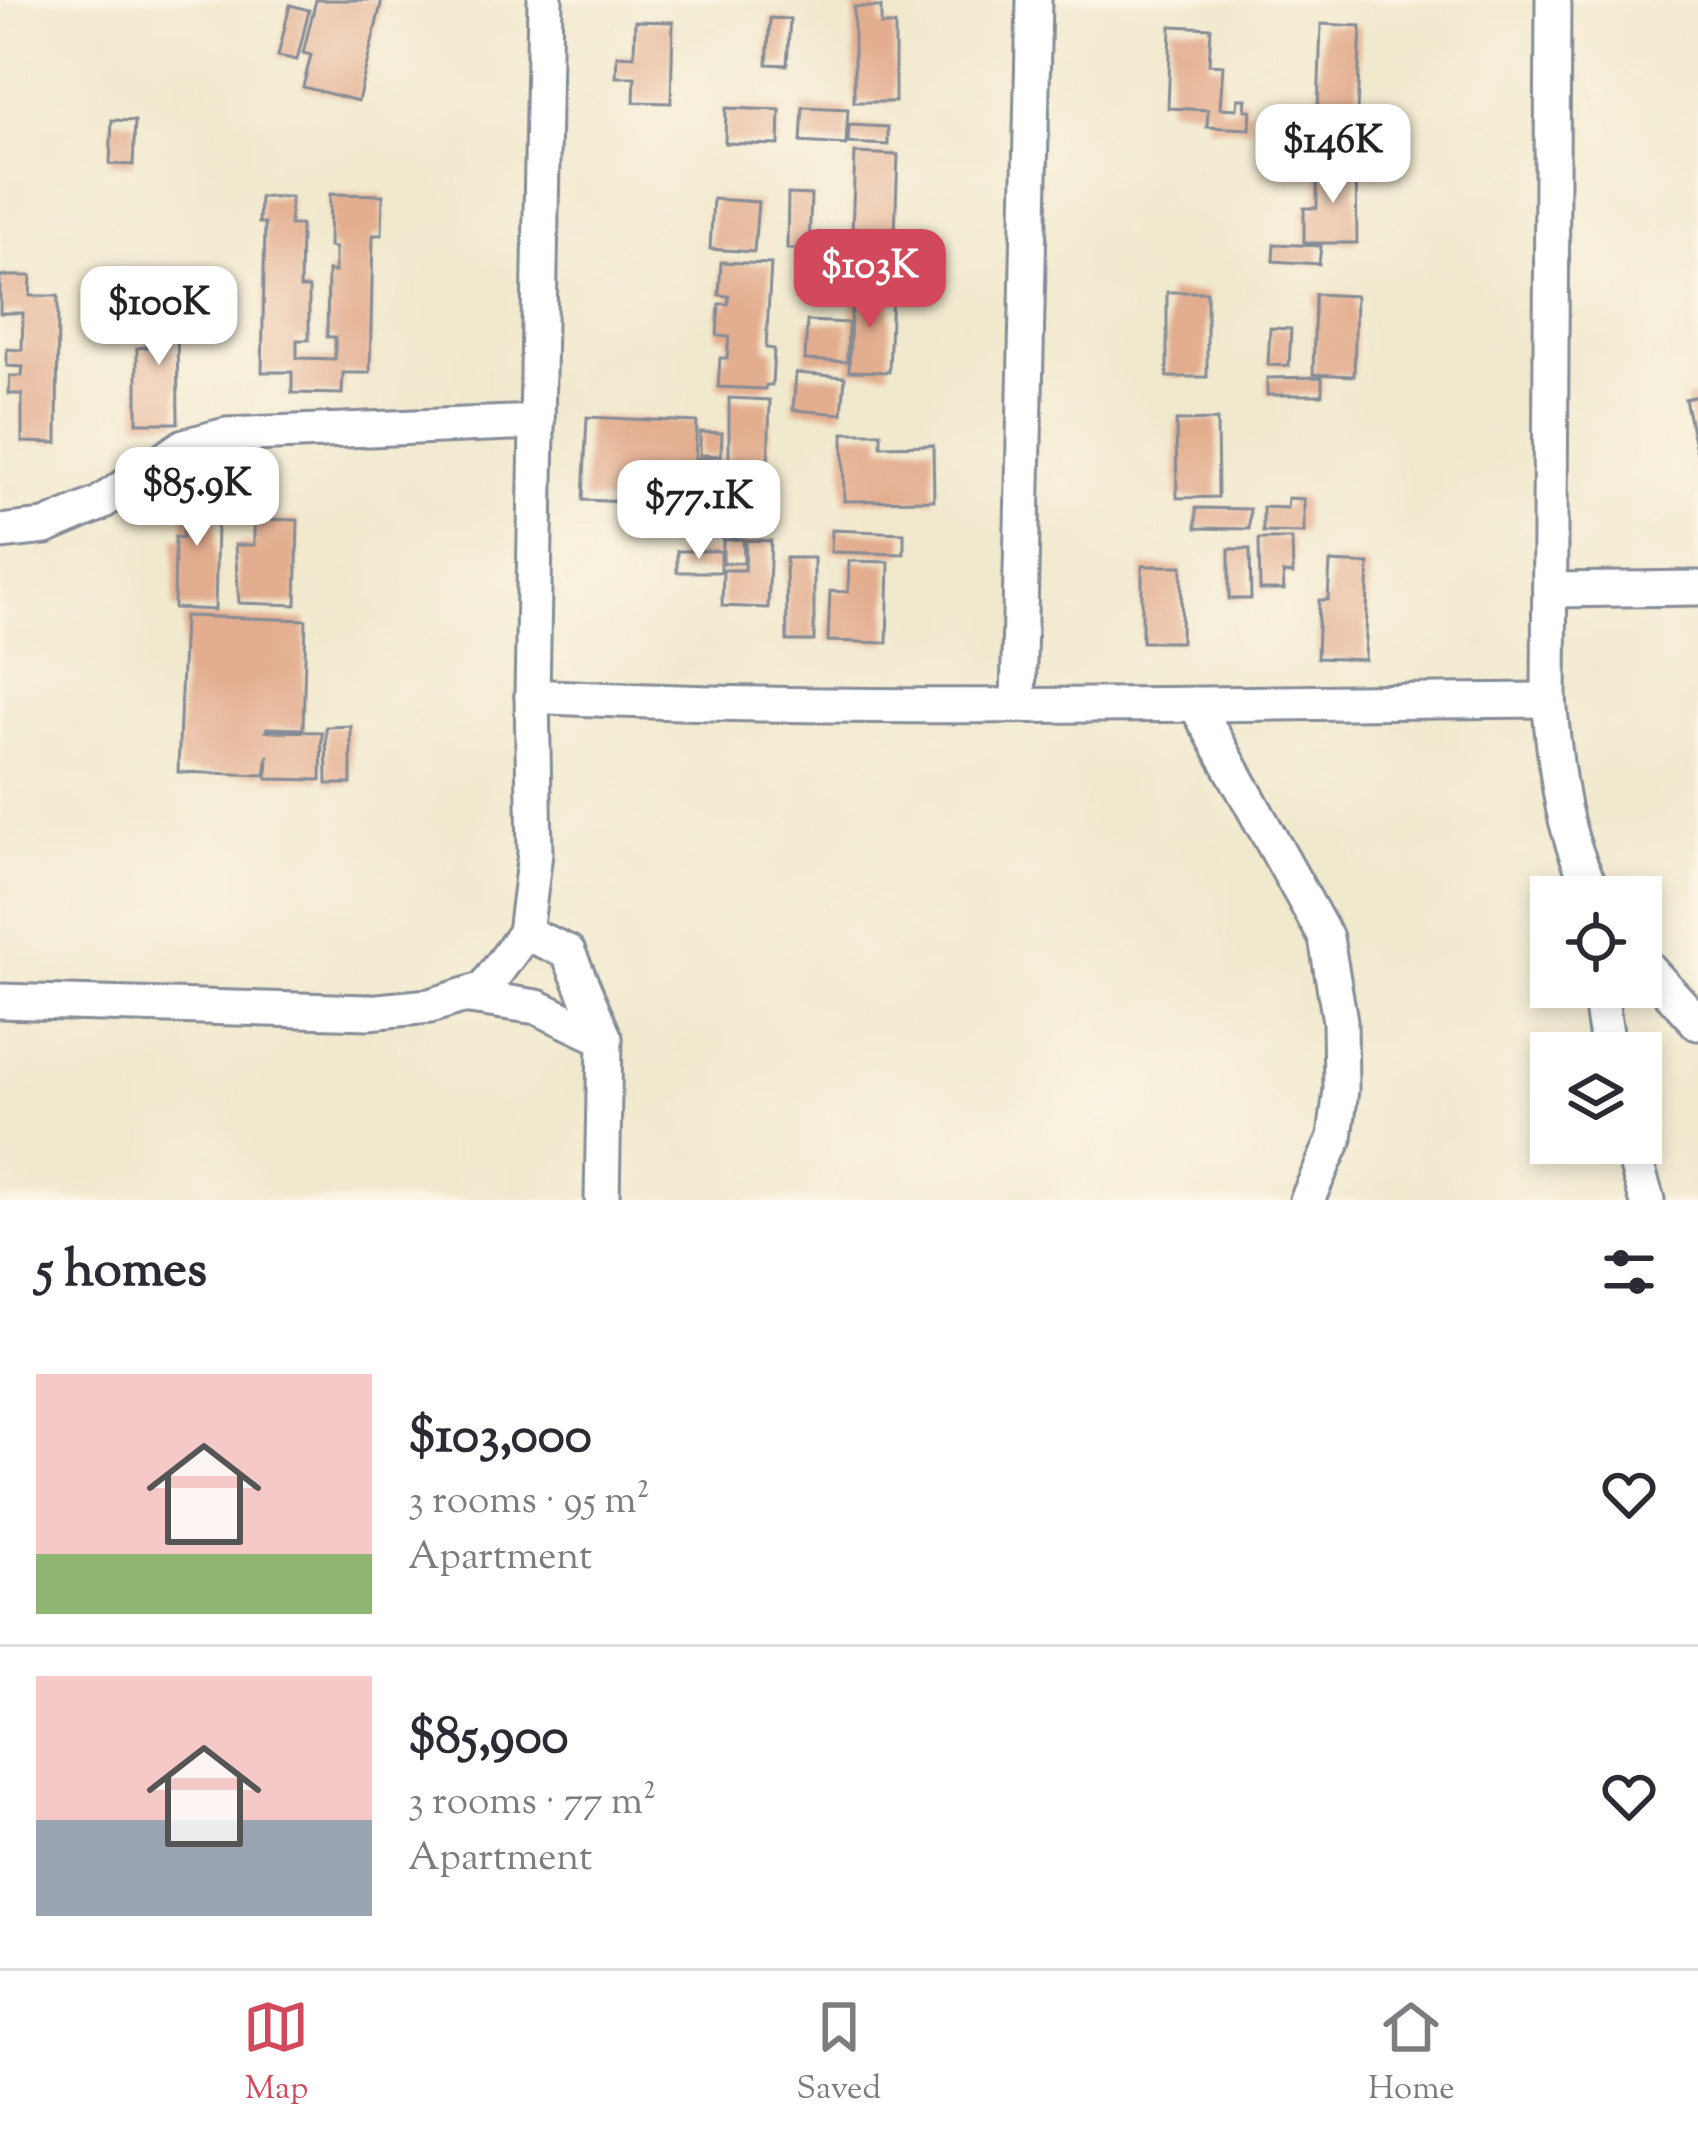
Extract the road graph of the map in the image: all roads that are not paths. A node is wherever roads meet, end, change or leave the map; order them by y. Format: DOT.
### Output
graph roads {
  1 [pos="544,0"];
  2 [pos="1034,0"];
  3 [pos="1553,0"];
  4 [pos="537,422"];
  5 [pos="0,532"];
  6 [pos="1698,588"];
  7 [pos="1550,590"];
  8 [pos="532,696"];
  9 [pos="1549,700"];
  10 [pos="1018,704"];
  11 [pos="1196,705"];
  12 [pos="1584,876"];
  13 [pos="524,933"];
  14 [pos="1662,983"];
  15 [pos="463,996"];
  16 [pos="0,1001"];
  17 [pos="1698,1022"];
  18 [pos="605,1039"];
  19 [pos="1636,1164"];
  20 [pos="602,1200"];
  21 [pos="1307,1200"];
  22 [pos="1647,1200"];
  1 -- 4 [label="street"];
  2 -- 10 [label="street"];
  3 -- 7 [label="street"];
  4 -- 5 [label="street"];
  4 -- 8 [label="street"];
  6 -- 7 [label="street"];
  7 -- 9 [label="street"];
  8 -- 10 [label="street"];
  8 -- 13 [label="street"];
  9 -- 11 [label="street"];
  9 -- 12 [label="street"];
  10 -- 11 [label="street"];
  11 -- 21 [label="street"];
  13 -- 15 [label="street"];
  13 -- 18 [label="street"];
  14 -- 17 [label="street"];
  15 -- 16 [label="street"];
  15 -- 18 [label="street"];
  18 -- 20 [label="street"];
  19 -- 22 [label="street"];
}
